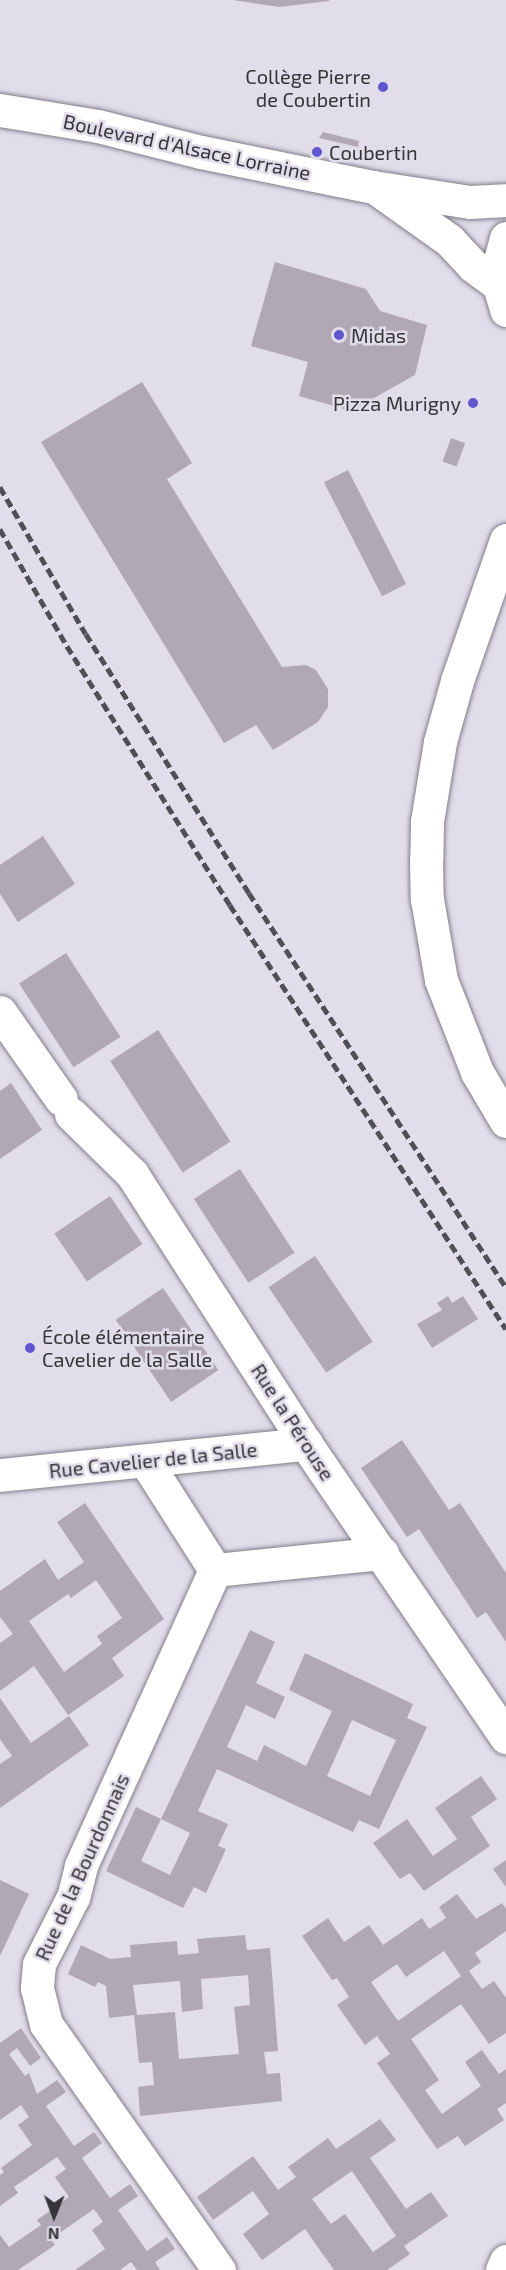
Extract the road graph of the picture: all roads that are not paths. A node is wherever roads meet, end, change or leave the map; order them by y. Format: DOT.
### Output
graph roads {
  1 [pos="0,110"];
  2 [pos="373,187"];
  3 [pos="506,200"];
  4 [pos="506,238"];
  5 [pos="503,298"];
  6 [pos="506,540"];
  7 [pos="0,1012"];
  8 [pos="506,1121"];
  9 [pos="306,1444"];
  10 [pos="146,1462"];
  11 [pos="0,1475"];
  12 [pos="382,1553"];
  13 [pos="214,1570"];
  14 [pos="506,1737"];
  15 [pos="506,2261"];
  16 [pos="219,2270"];
  17 [pos="502,2270"];
  1 -- 2 [label="street, Boulevard d'Alsace Lorraine"];
  2 -- 3 [label="street, Boulevard d'Alsace Lorraine"];
  2 -- 5 [label="street, Boulevard d'Alsace Lorraine"];
  4 -- 5 [label="street"];
  6 -- 8 [label="street"];
  7 -- 9 [label="street, Rue la Pérouse"];
  9 -- 10 [label="street, Rue Cavelier de la Salle"];
  9 -- 12 [label="street, Rue la Pérouse"];
  10 -- 11 [label="street, Rue Cavelier de la Salle"];
  10 -- 13 [label="street"];
  12 -- 13 [label="street"];
  12 -- 14 [label="street, Rue la Pérouse"];
  13 -- 16 [label="street, Rue de la Bourdonnais"];
  15 -- 17 [label="street"];
}
